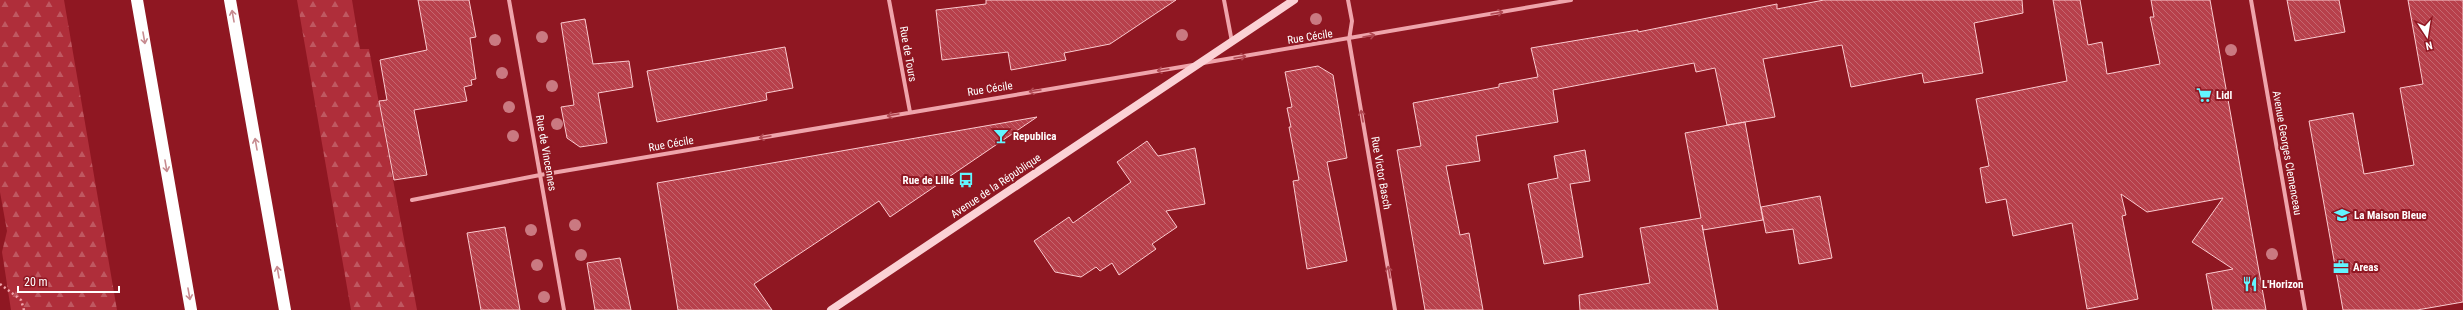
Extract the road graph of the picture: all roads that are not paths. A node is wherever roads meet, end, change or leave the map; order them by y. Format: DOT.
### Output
graph roads {
  1 [pos="137,0"];
  2 [pos="230,0"];
  3 [pos="509,0"];
  4 [pos="889,0"];
  5 [pos="1224,0"];
  6 [pos="1294,0"];
  7 [pos="1348,0"];
  8 [pos="1571,0"];
  9 [pos="2251,0"];
  10 [pos="1349,40"];
  11 [pos="1232,42"];
  12 [pos="1202,63"];
  13 [pos="910,112"];
  14 [pos="540,175"];
  15 [pos="412,200"];
  16 [pos="191,310"];
  17 [pos="285,310"];
  18 [pos="564,310"];
  19 [pos="832,310"];
  20 [pos="1395,310"];
  21 [pos="2306,310"];
  1 -- 16 [label="highway, one-way"];
  17 -- 2 [label="highway, one-way"];
  3 -- 14 [label="street, Rue de Vincennes"];
  4 -- 13 [label="street, Rue de Tours"];
  5 -- 11 [label="street"];
  6 -- 11 [label="main road, Avenue de la République"];
  7 -- 10 [label="street, Rue Victor Basch"];
  10 -- 8 [label="street, Rue Cécile, one-way"];
  9 -- 21 [label="street, Avenue Georges Clemenceau"];
  12 -- 10 [label="street, Rue Cécile, one-way"];
  20 -- 10 [label="street, Rue Victor Basch, one-way"];
  11 -- 12 [label="main road, Avenue de la République"];
  12 -- 13 [label="street, Rue Cécile, one-way"];
  12 -- 19 [label="main road, Avenue de la République"];
  13 -- 14 [label="street, Rue Cécile, one-way"];
  14 -- 15 [label="street, Rue Cécile"];
  14 -- 18 [label="street, Rue de Vincennes"];
}
